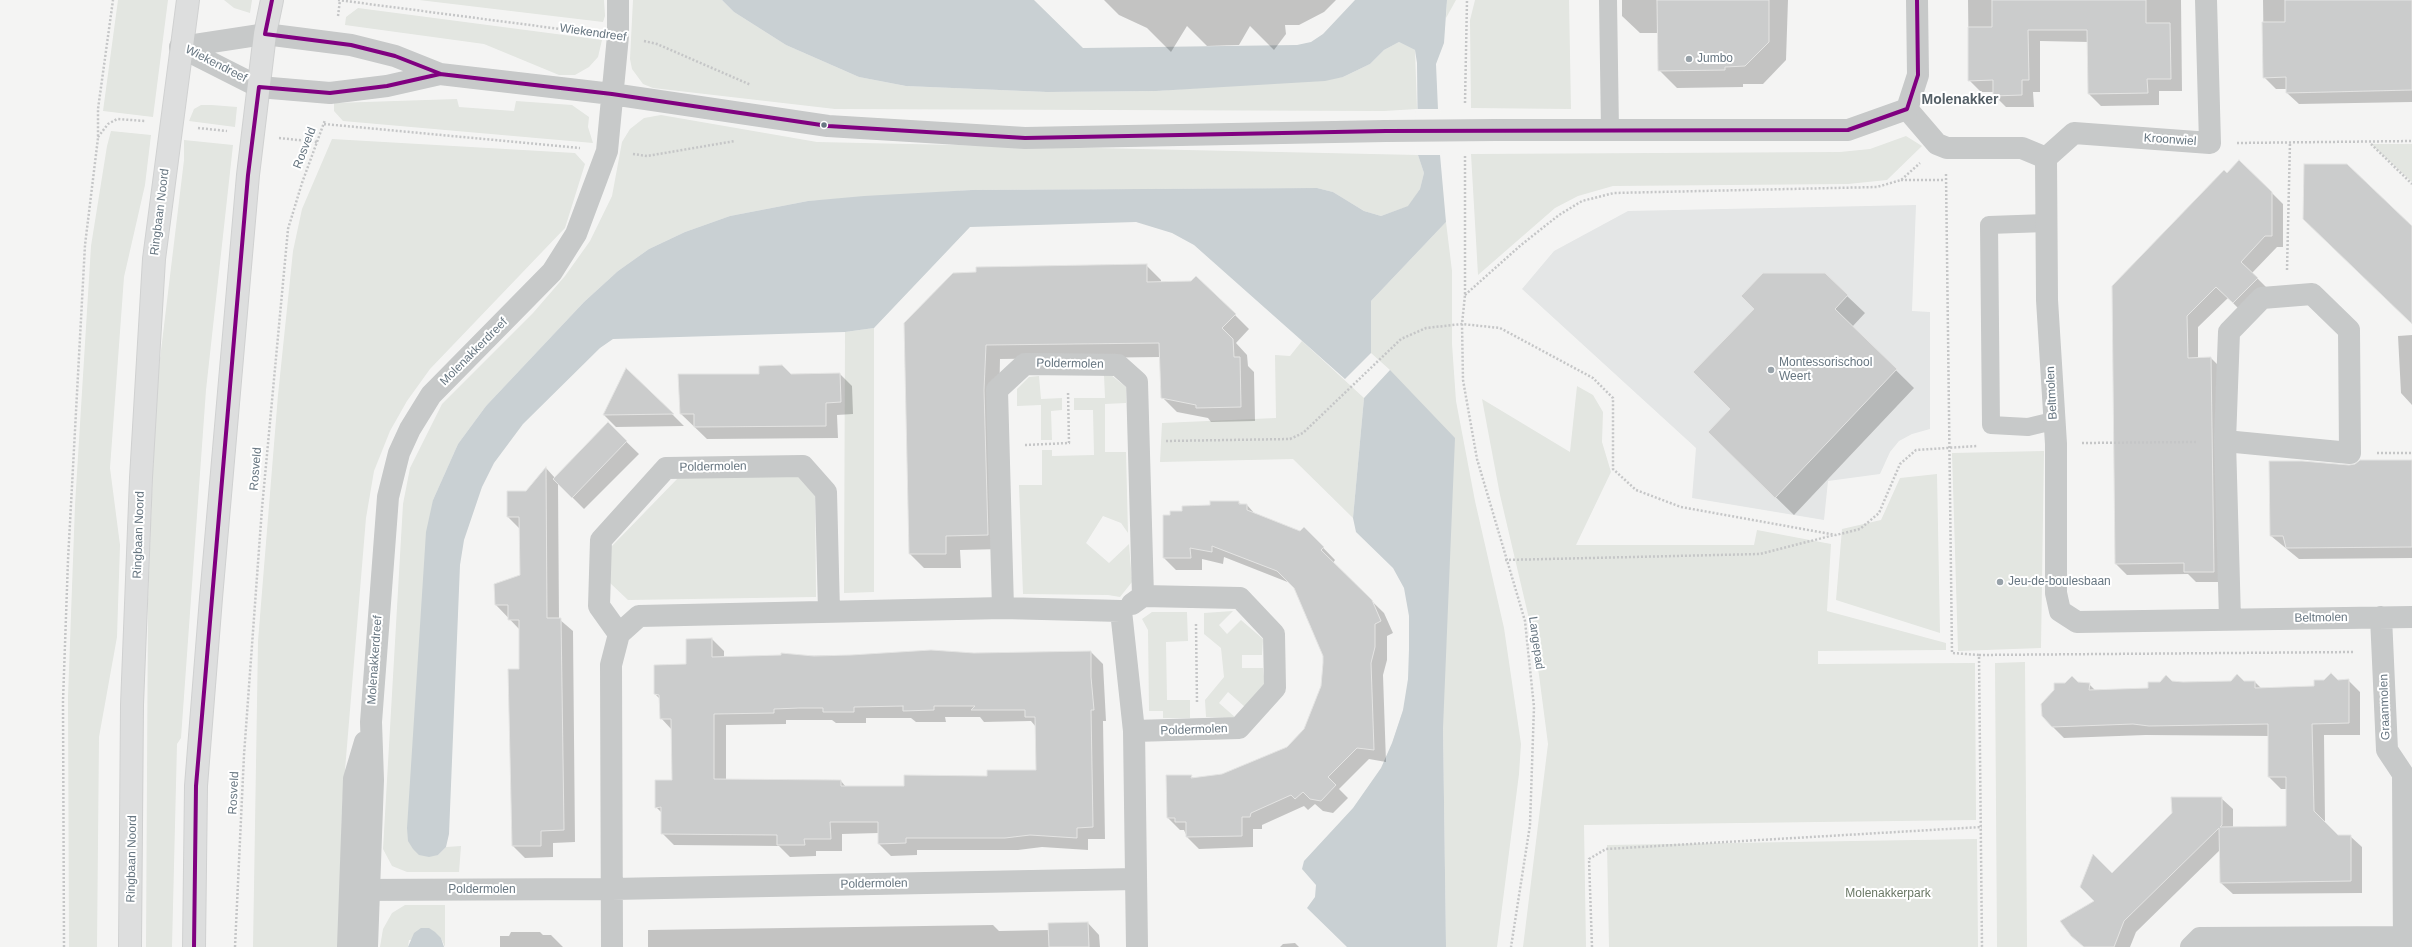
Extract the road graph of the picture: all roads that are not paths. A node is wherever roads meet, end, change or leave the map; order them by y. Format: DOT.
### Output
graph roads {
  1 [pos="188,0"];
  2 [pos="272,0"];
  3 [pos="618,0"];
  4 [pos="1608,0"];
  5 [pos="1917,0"];
  6 [pos="2206,0"];
  7 [pos="265,34"];
  8 [pos="180,46"];
  9 [pos="440,74"];
  10 [pos="259,87"];
  11 [pos="612,94"];
  12 [pos="1907,109"];
  13 [pos="1610,130"];
  14 [pos="2046,158"];
  15 [pos="2046,223"];
  16 [pos="2053,421"];
  17 [pos="2225,441"];
  18 [pos="1143,596"];
  19 [pos="1003,608"];
  20 [pos="829,611"];
  21 [pos="1121,611"];
  22 [pos="2381,617"];
  23 [pos="2412,617"];
  24 [pos="2230,619"];
  25 [pos="620,634"];
  26 [pos="1134,731"];
  27 [pos="1136,879"];
  28 [pos="612,889"];
  29 [pos="360,890"];
  30 [pos="2406,940"];
  31 [pos="130,947"];
  32 [pos="194,947"];
  33 [pos="348,947"];
  34 [pos="367,947"];
  35 [pos="612,947"];
  36 [pos="1137,947"];
  37 [pos="2191,947"];
  1 -- 8 [label="main road, Ringbaan Noord"];
  2 -- 7 [label="main road"];
  3 -- 11 [label="street, Molenakkerdreef"];
  4 -- 13 [label="lane"];
  5 -- 12 [label="street"];
  6 -- 14 [label="street, Kroonwiel"];
  7 -- 8 [label="street, Wiekendreef"];
  7 -- 9 [label="street, Wiekendreef"];
  7 -- 10 [label="main road"];
  8 -- 10 [label="street, Wiekendreef"];
  8 -- 31 [label="main road, Ringbaan Noord"];
  9 -- 10 [label="street, Wiekendreef"];
  9 -- 11 [label="street, Wiekendreef"];
  10 -- 32 [label="main road"];
  11 -- 13 [label="street, Wiekendreef, bridge"];
  11 -- 29 [label="street, Molenakkerdreef"];
  12 -- 13 [label="street, Wiekendreef"];
  12 -- 14 [label="street"];
  14 -- 15 [label="street, Beltmolen"];
  15 -- 16 [label="street, Beltmolen"];
  15 -- 16 [label="lane"];
  16 -- 24 [label="street, Beltmolen"];
  17 -- 17 [label="street"];
  17 -- 24 [label="street"];
  18 -- 19 [label="street, Poldermolen"];
  18 -- 21 [label="street"];
  18 -- 26 [label="street, Poldermolen"];
  19 -- 20 [label="street"];
  19 -- 21 [label="street"];
  20 -- 25 [label="street"];
  20 -- 25 [label="street, Poldermolen"];
  21 -- 26 [label="street"];
  22 -- 23 [label="street, Beltmolen"];
  22 -- 24 [label="street, Beltmolen"];
  22 -- 30 [label="street, Graanmolen"];
  25 -- 28 [label="street"];
  26 -- 27 [label="street"];
  27 -- 28 [label="street, Poldermolen"];
  27 -- 36 [label="street"];
  28 -- 29 [label="street, Poldermolen"];
  28 -- 35 [label="street"];
  29 -- 33 [label="street, Molenakkerdreef"];
  29 -- 34 [label="street, Molenakkerdreef"];
  30 -- 37 [label="street, Graanmolen"];
}
